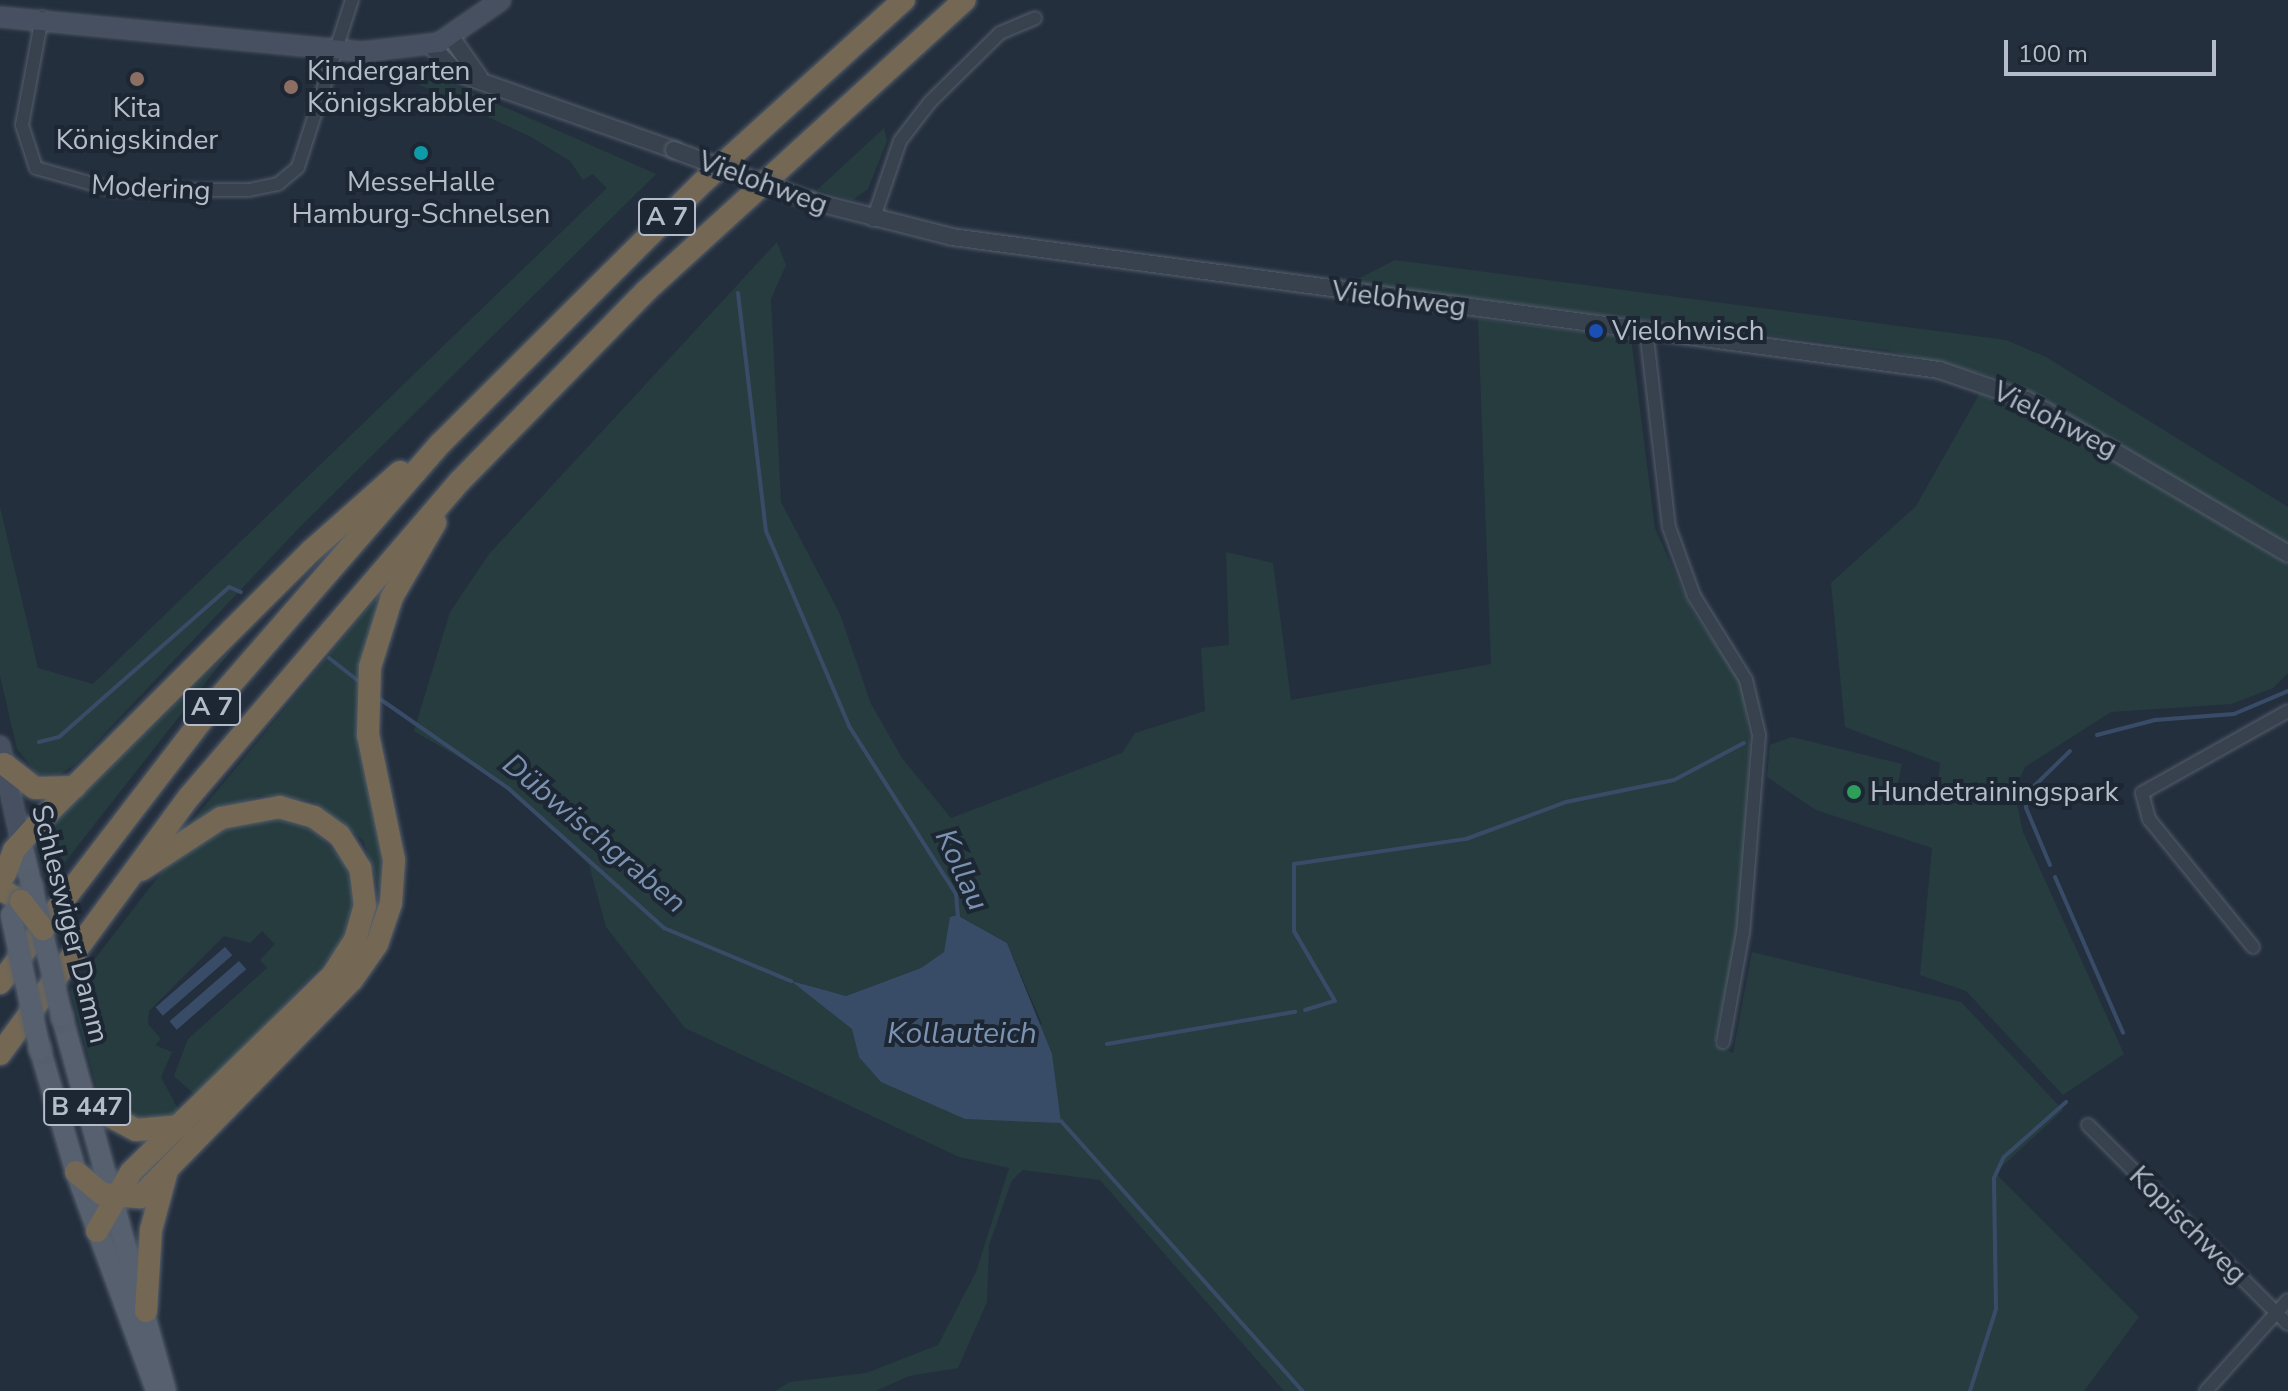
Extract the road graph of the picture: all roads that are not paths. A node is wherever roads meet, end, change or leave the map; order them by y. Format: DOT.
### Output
graph roads {
  1 [pos="352,0"];
  2 [pos="501,0"];
  3 [pos="904,0"];
  4 [pos="965,0"];
  5 [pos="0,17"];
  6 [pos="42,17"];
  7 [pos="1035,18"];
  8 [pos="451,37"];
  9 [pos="431,46"];
  10 [pos="331,51"];
  11 [pos="488,82"];
  12 [pos="873,220"];
  13 [pos="1646,329"];
  14 [pos="440,444"];
  15 [pos="459,482"];
  16 [pos="2288,554"];
  17 [pos="2288,711"];
  18 [pos="2,755"];
  19 [pos="75,787"];
  20 [pos="10,845"];
  21 [pos="124,882"];
  22 [pos="13,893"];
  23 [pos="43,929"];
  24 [pos="2253,947"];
  25 [pos="0,983"];
  26 [pos="1723,1042"];
  27 [pos="0,1054"];
  28 [pos="87,1104"];
  29 [pos="2088,1125"];
  30 [pos="181,1126"];
  31 [pos="168,1168"];
  32 [pos="76,1172"];
  33 [pos="112,1197"];
  34 [pos="97,1231"];
  35 [pos="2288,1300"];
  36 [pos="146,1311"];
  37 [pos="2276,1312"];
  38 [pos="2288,1324"];
  39 [pos="157,1391"];
  40 [pos="166,1391"];
  41 [pos="2206,1391"];
  1 -- 10 [label="street, Modering"];
  2 -- 8 [label="main road"];
  3 -- 14 [label="highway, A 7"];
  4 -- 15 [label="highway, A 7"];
  5 -- 6 [label="main road"];
  6 -- 10 [label="main road"];
  6 -- 10 [label="street, Modering"];
  7 -- 12 [label="street"];
  8 -- 9 [label="main road"];
  8 -- 11 [label="street, Vielohweg"];
  9 -- 10 [label="main road"];
  9 -- 11 [label="street, Vielohweg"];
  11 -- 12 [label="street, Vielohweg, bridge"];
  12 -- 13 [label="street, Vielohweg"];
  13 -- 16 [label="street, Vielohweg"];
  13 -- 26 [label="street"];
  14 -- 19 [label="highway"];
  14 -- 25 [label="highway, A 7"];
  15 -- 21 [label="highway, A 7"];
  15 -- 31 [label="highway"];
  17 -- 24 [label="street"];
  18 -- 19 [label="highway"];
  18 -- 20 [label="main road, Schleswiger Damm"];
  19 -- 20 [label="highway"];
  20 -- 22 [label="highway"];
  21 -- 27 [label="highway, A 7"];
  21 -- 30 [label="highway"];
  22 -- 23 [label="highway, bridge"];
  22 -- 32 [label="main road, Schleswiger Damm / B 447, bridge"];
  23 -- 28 [label="main road, Schleswiger Damm / B 447, bridge"];
  28 -- 30 [label="highway"];
  28 -- 33 [label="main road, Schleswiger Damm / B 447"];
  29 -- 37 [label="street, Kopischweg"];
  30 -- 33 [label="highway"];
  31 -- 33 [label="highway"];
  31 -- 36 [label="highway"];
  32 -- 33 [label="highway"];
  32 -- 34 [label="main road, Schleswiger Damm / B 447"];
  33 -- 34 [label="highway"];
  33 -- 36 [label="main road, Schleswiger Damm / B 447"];
  34 -- 39 [label="main road, Schleswiger Damm / B 447"];
  35 -- 37 [label="street"];
  36 -- 40 [label="main road, Schleswiger Damm / B 447"];
  37 -- 38 [label="street, Kopischweg"];
  37 -- 41 [label="street"];
}
